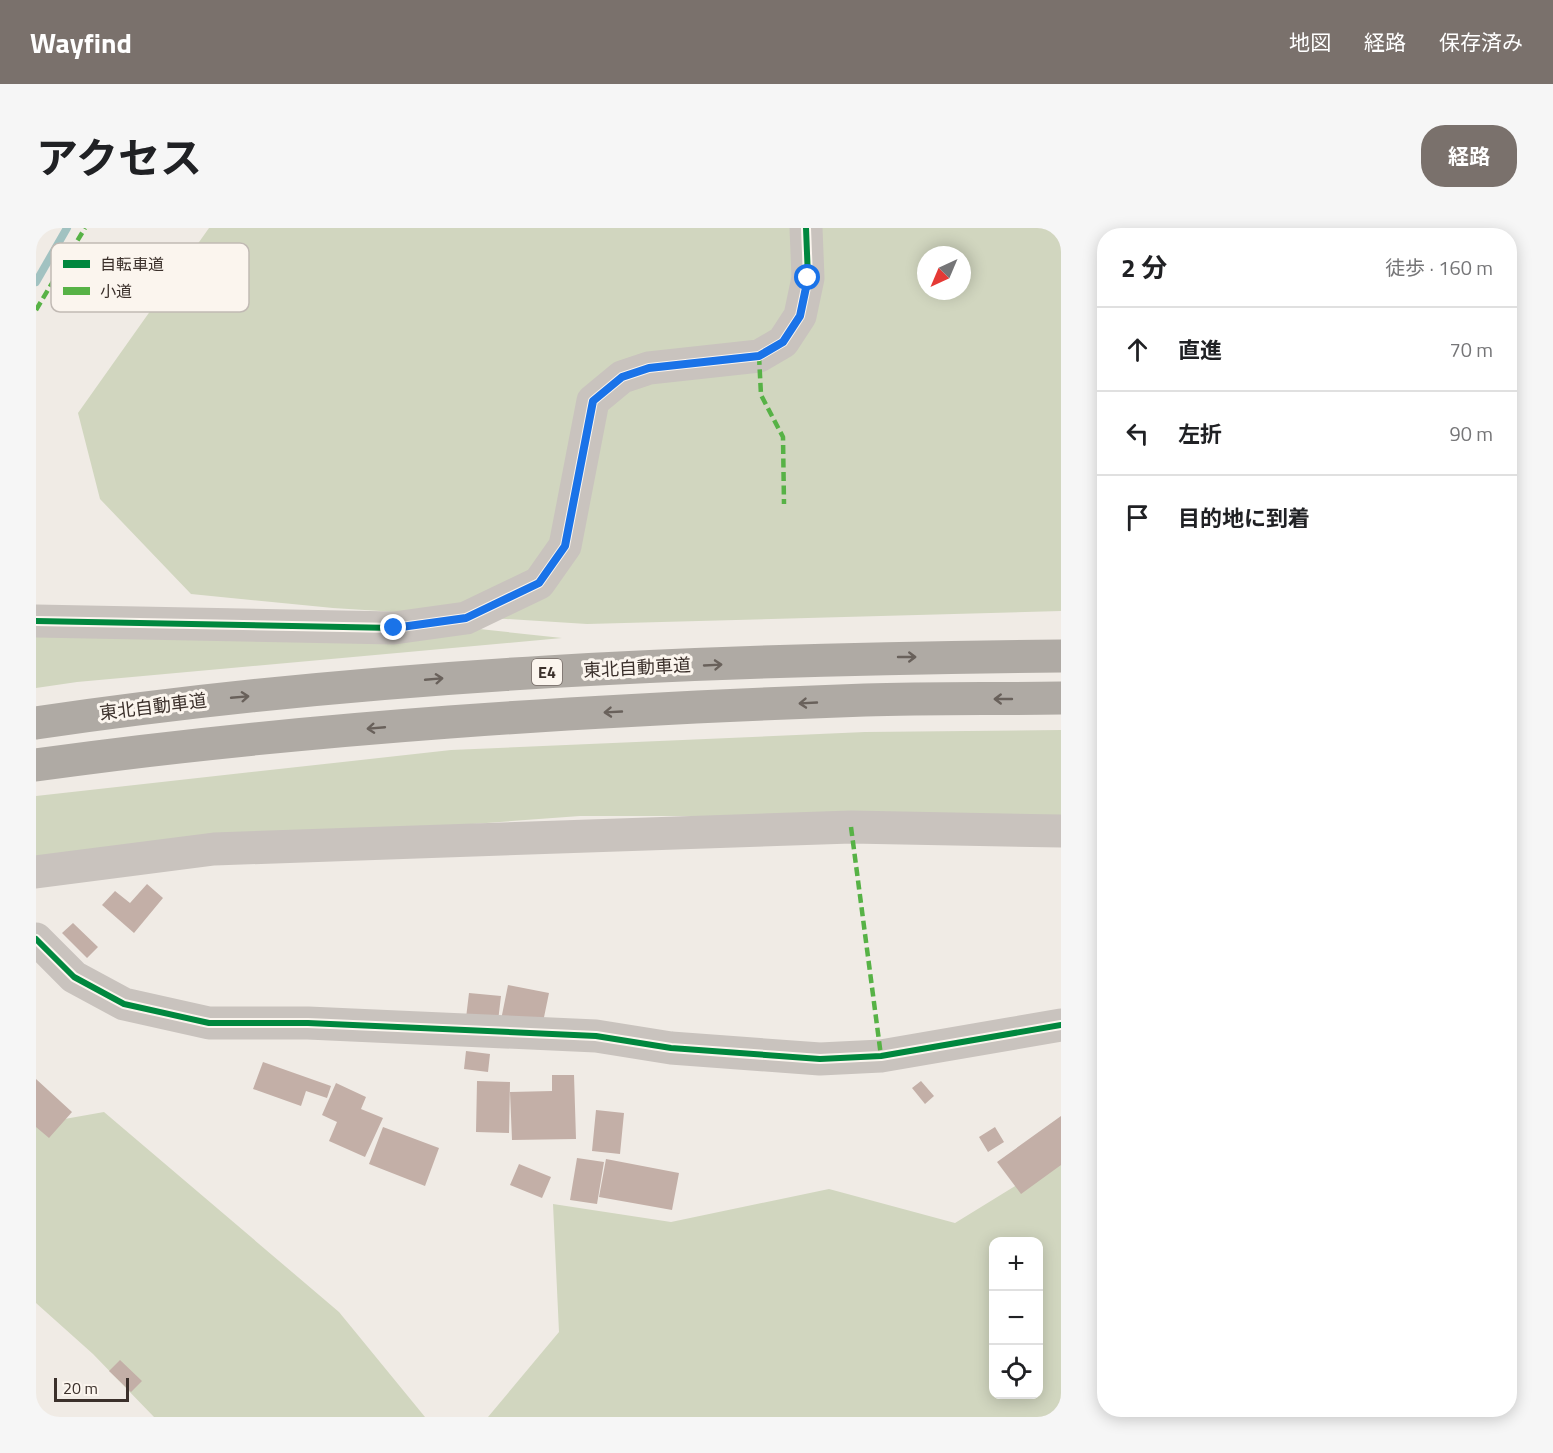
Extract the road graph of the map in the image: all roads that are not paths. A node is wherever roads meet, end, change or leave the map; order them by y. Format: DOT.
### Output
graph roads {
  1 [pos="806,228"];
  2 [pos="36,621"];
  3 [pos="1061,656"];
  4 [pos="1061,699"];
  5 [pos="36,723"];
  6 [pos="36,765"];
  7 [pos="1061,831"];
  8 [pos="36,872"];
  9 [pos="36,939"];
  10 [pos="1061,1025"];
  1 -- 2 [label="street"];
  5 -- 3 [label="highway, 東北自動車道 / E4, one-way"];
  4 -- 6 [label="highway, one-way"];
  7 -- 8 [label="street"];
  9 -- 10 [label="street"];
}
